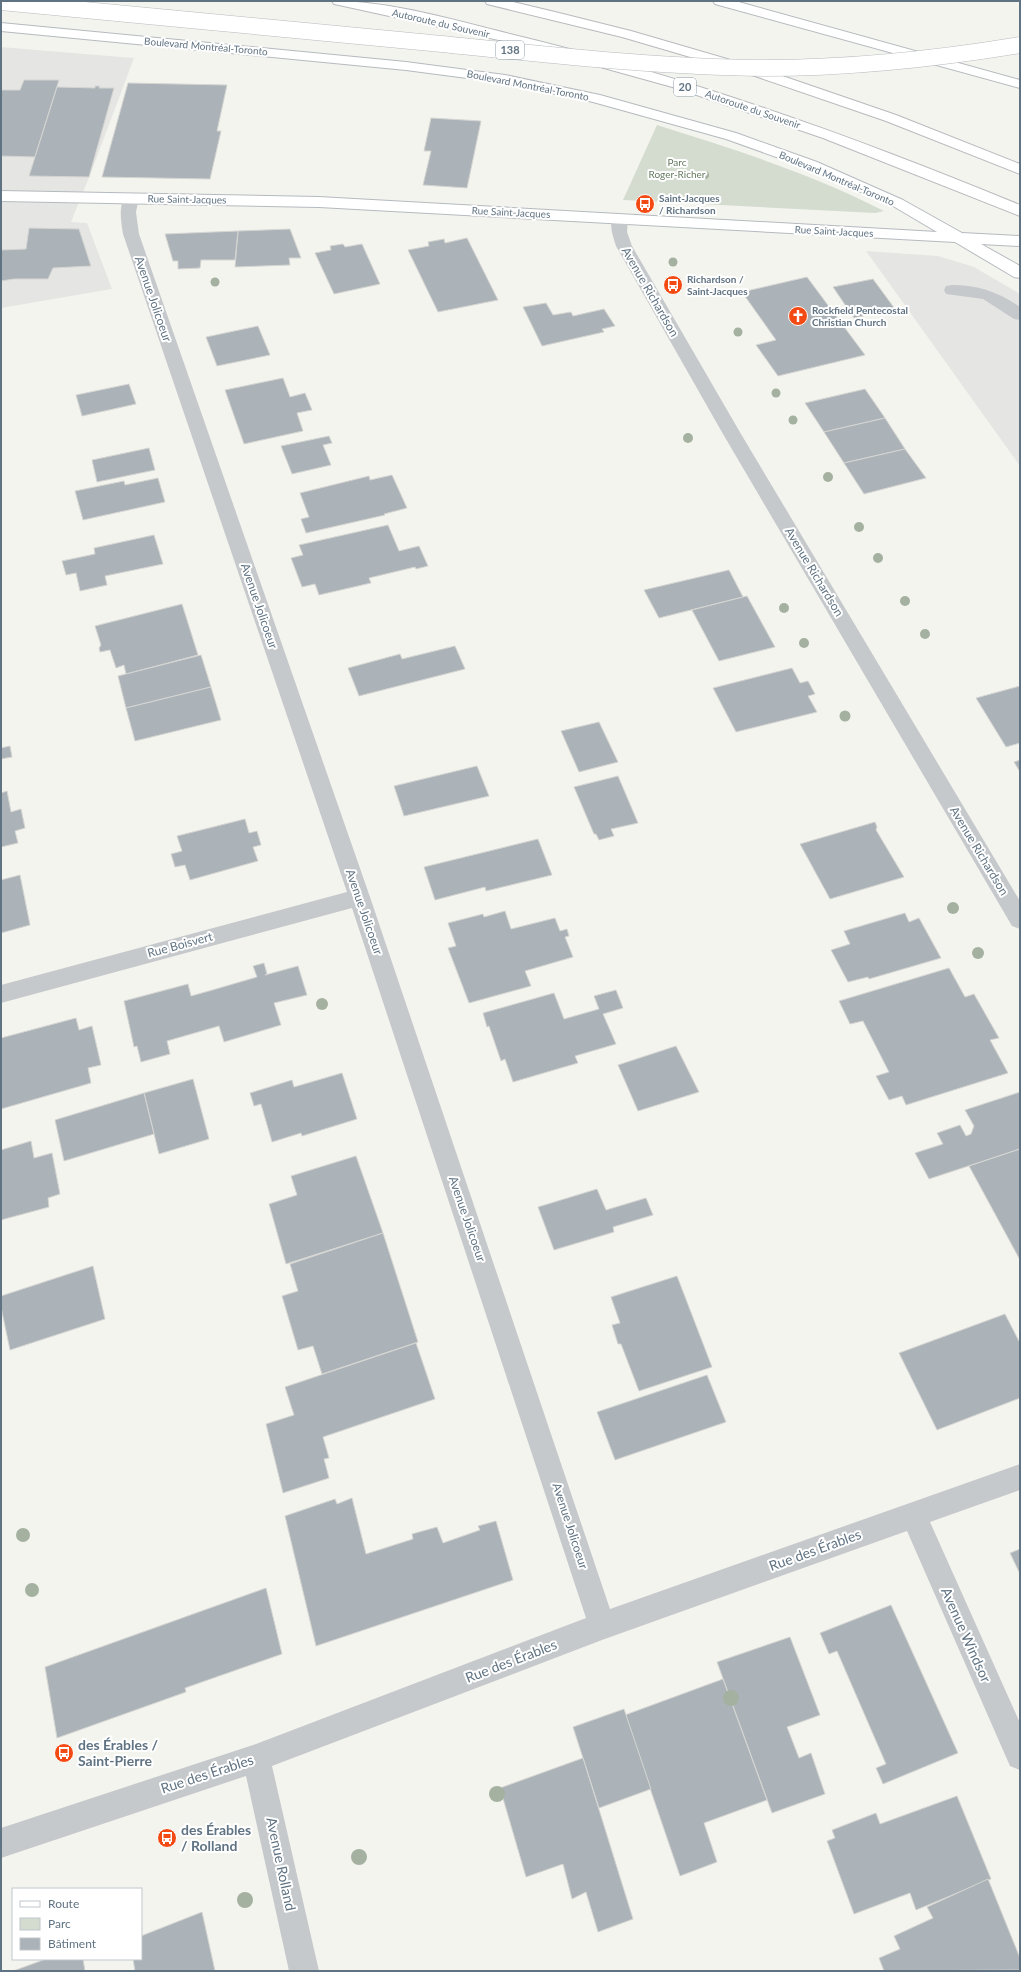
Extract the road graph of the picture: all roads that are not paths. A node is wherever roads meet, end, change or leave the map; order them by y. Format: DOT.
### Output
graph roads {
  1 [pos="339,1"];
  2 [pos="492,1"];
  3 [pos="720,1"];
  4 [pos="1,2"];
  5 [pos="1,27"];
  6 [pos="1020,45"];
  7 [pos="1020,84"];
  8 [pos="1020,169"];
  9 [pos="1,196"];
  10 [pos="131,198"];
  11 [pos="1020,211"];
  12 [pos="620,219"];
  13 [pos="962,238"];
  14 [pos="1020,241"];
  15 [pos="1020,273"];
  16 [pos="952,290"];
  17 [pos="1020,315"];
  18 [pos="359,897"];
  19 [pos="1020,920"];
  20 [pos="1,994"];
  21 [pos="1020,1477"];
  22 [pos="914,1514"];
  23 [pos="602,1626"];
  24 [pos="1020,1756"];
  25 [pos="256,1758"];
  26 [pos="1,1843"];
  27 [pos="304,1971"];
  1 -- 11 [label="main road, Autoroute du Souvenir / 20"];
  2 -- 8 [label="main road"];
  3 -- 7 [label="main road"];
  4 -- 6 [label="main road, 138, bridge"];
  5 -- 13 [label="main road, Boulevard Montréal-Toronto"];
  9 -- 10 [label="main road, Rue Saint-Jacques"];
  10 -- 12 [label="main road, Rue Saint-Jacques"];
  10 -- 18 [label="street, Avenue Jolicoeur"];
  12 -- 13 [label="main road, Rue Saint-Jacques"];
  12 -- 19 [label="street, Avenue Richardson"];
  13 -- 14 [label="main road, Rue Saint-Jacques"];
  13 -- 15 [label="main road, Boulevard Montréal-Toronto"];
  16 -- 17 [label="street"];
  18 -- 20 [label="street, Rue Boisvert"];
  18 -- 23 [label="street, Avenue Jolicoeur"];
  21 -- 22 [label="street, Rue des Érables"];
  22 -- 23 [label="street, Rue des Érables"];
  22 -- 24 [label="street, Avenue Windsor"];
  23 -- 25 [label="street, Rue des Érables"];
  25 -- 26 [label="street, Rue des Érables"];
  25 -- 27 [label="street, Avenue Rolland"];
}
